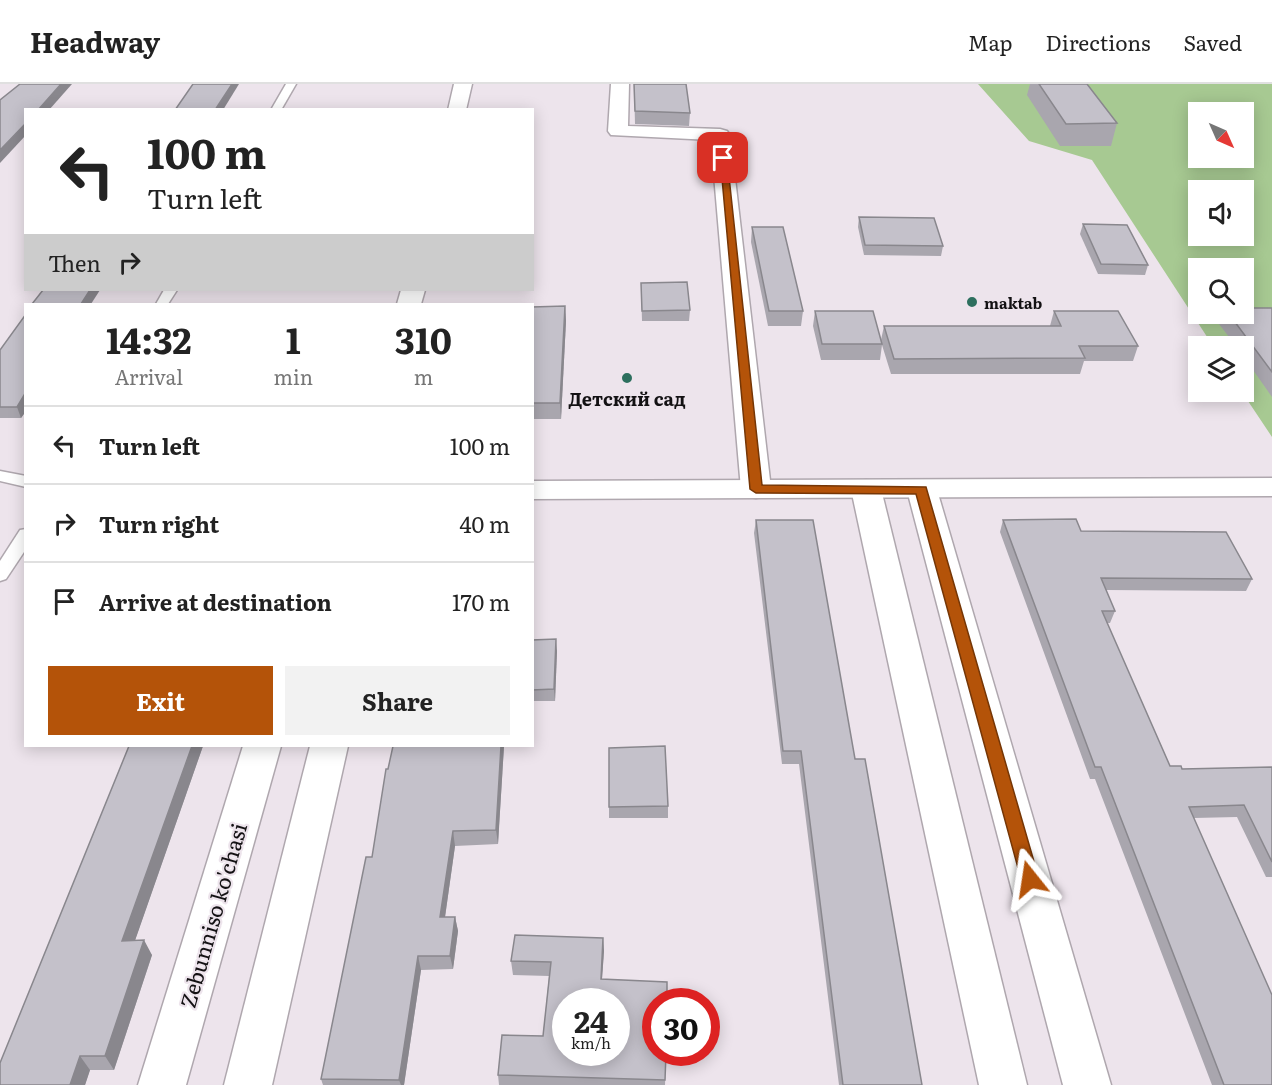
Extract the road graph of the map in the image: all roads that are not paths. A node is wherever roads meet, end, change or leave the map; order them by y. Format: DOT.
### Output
graph roads {
  1 [pos="291,84"];
  2 [pos="463,84"];
  3 [pos="620,84"];
  4 [pos="277,108"];
  5 [pos="457,108"];
  6 [pos="0,476"];
  7 [pos="24,482"];
  8 [pos="1272,487"];
  9 [pos="756,489"];
  10 [pos="866,489"];
  11 [pos="534,490"];
  12 [pos="921,490"];
  13 [pos="24,537"];
  14 [pos="0,575"];
  15 [pos="262,747"];
  16 [pos="328,747"];
  17 [pos="162,1085"];
  18 [pos="248,1085"];
  19 [pos="1004,1085"];
  20 [pos="1087,1085"];
  1 -- 4 [label="lane"];
  2 -- 5 [label="street"];
  3 -- 9 [label="street"];
  6 -- 7 [label="lane"];
  8 -- 12 [label="street"];
  9 -- 10 [label="street"];
  9 -- 11 [label="street"];
  10 -- 12 [label="street"];
  10 -- 19 [label="street"];
  12 -- 20 [label="street"];
  13 -- 14 [label="lane"];
  15 -- 17 [label="street, Zebunniso ko'chasi"];
  16 -- 18 [label="street"];
}
